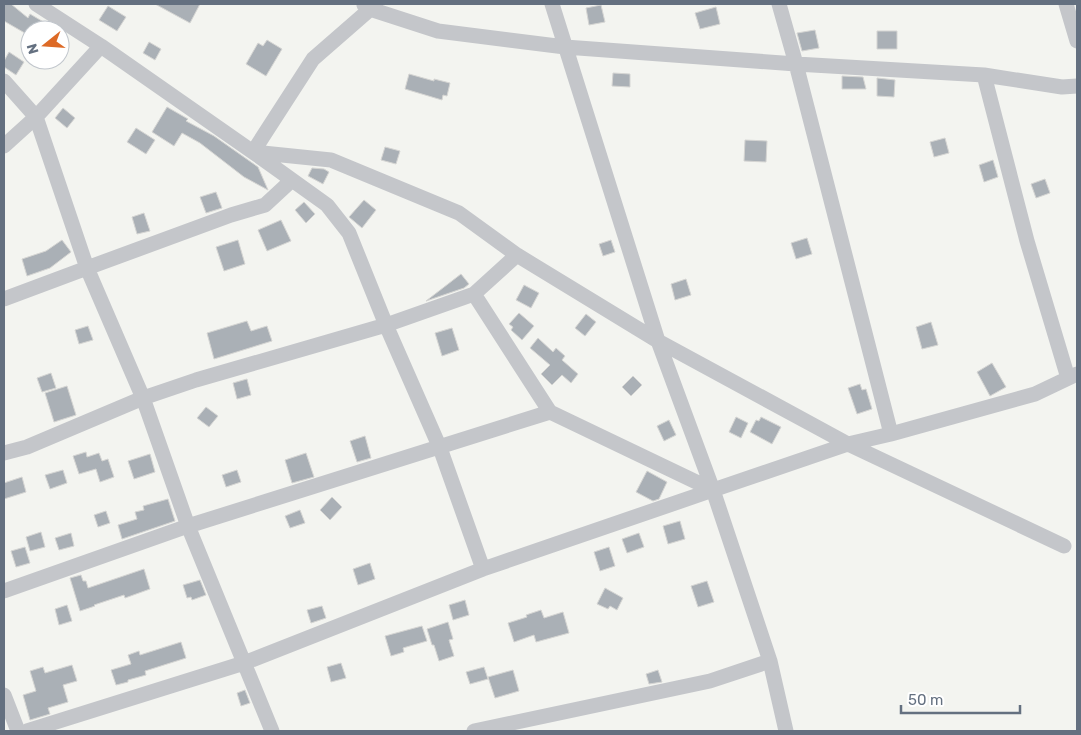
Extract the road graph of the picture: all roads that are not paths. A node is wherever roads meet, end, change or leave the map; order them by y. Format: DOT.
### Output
graph roads {
  1 [pos="36,4"];
  2 [pos="552,4"];
  3 [pos="779,4"];
  4 [pos="1066,4"];
  5 [pos="370,5"];
  6 [pos="1077,41"];
  7 [pos="100,46"];
  8 [pos="565,47"];
  9 [pos="796,64"];
  10 [pos="984,75"];
  11 [pos="4,81"];
  12 [pos="1077,86"];
  13 [pos="36,117"];
  14 [pos="4,146"];
  15 [pos="253,152"];
  16 [pos="292,180"];
  17 [pos="517,255"];
  18 [pos="87,268"];
  19 [pos="474,294"];
  20 [pos="4,299"];
  21 [pos="386,324"];
  22 [pos="658,341"];
  23 [pos="1073,376"];
  24 [pos="143,398"];
  25 [pos="550,412"];
  26 [pos="892,434"];
  27 [pos="848,444"];
  28 [pos="440,448"];
  29 [pos="4,453"];
  30 [pos="713,490"];
  31 [pos="188,526"];
  32 [pos="1064,546"];
  33 [pos="483,569"];
  34 [pos="4,591"];
  35 [pos="770,661"];
  36 [pos="244,663"];
  37 [pos="4,695"];
  38 [pos="18,731"];
  39 [pos="27,731"];
  40 [pos="272,731"];
  41 [pos="474,731"];
  42 [pos="786,731"];
  1 -- 7 [label="street"];
  2 -- 8 [label="street"];
  3 -- 9 [label="street"];
  4 -- 6 [label="street"];
  5 -- 8 [label="street"];
  5 -- 15 [label="street"];
  7 -- 13 [label="street"];
  7 -- 15 [label="street"];
  8 -- 9 [label="street"];
  8 -- 22 [label="street"];
  9 -- 10 [label="street"];
  9 -- 26 [label="street"];
  10 -- 12 [label="street"];
  10 -- 23 [label="street"];
  11 -- 13 [label="street"];
  13 -- 14 [label="street"];
  13 -- 18 [label="street"];
  15 -- 16 [label="street"];
  15 -- 17 [label="street"];
  16 -- 18 [label="street"];
  16 -- 21 [label="street"];
  17 -- 19 [label="street"];
  17 -- 22 [label="street"];
  18 -- 20 [label="street"];
  18 -- 24 [label="street"];
  19 -- 21 [label="street"];
  19 -- 25 [label="street"];
  21 -- 24 [label="street"];
  21 -- 28 [label="street"];
  22 -- 27 [label="street"];
  22 -- 30 [label="street"];
  23 -- 26 [label="street"];
  24 -- 29 [label="street"];
  24 -- 31 [label="street"];
  25 -- 28 [label="street"];
  25 -- 30 [label="street"];
  26 -- 27 [label="street"];
  27 -- 30 [label="street"];
  27 -- 32 [label="street"];
  28 -- 31 [label="street"];
  28 -- 33 [label="street"];
  30 -- 33 [label="street"];
  30 -- 35 [label="street"];
  31 -- 34 [label="street"];
  31 -- 36 [label="street"];
  33 -- 36 [label="street"];
  35 -- 41 [label="street"];
  35 -- 42 [label="street"];
  36 -- 39 [label="street"];
  36 -- 40 [label="street"];
  37 -- 38 [label="street"];
}
